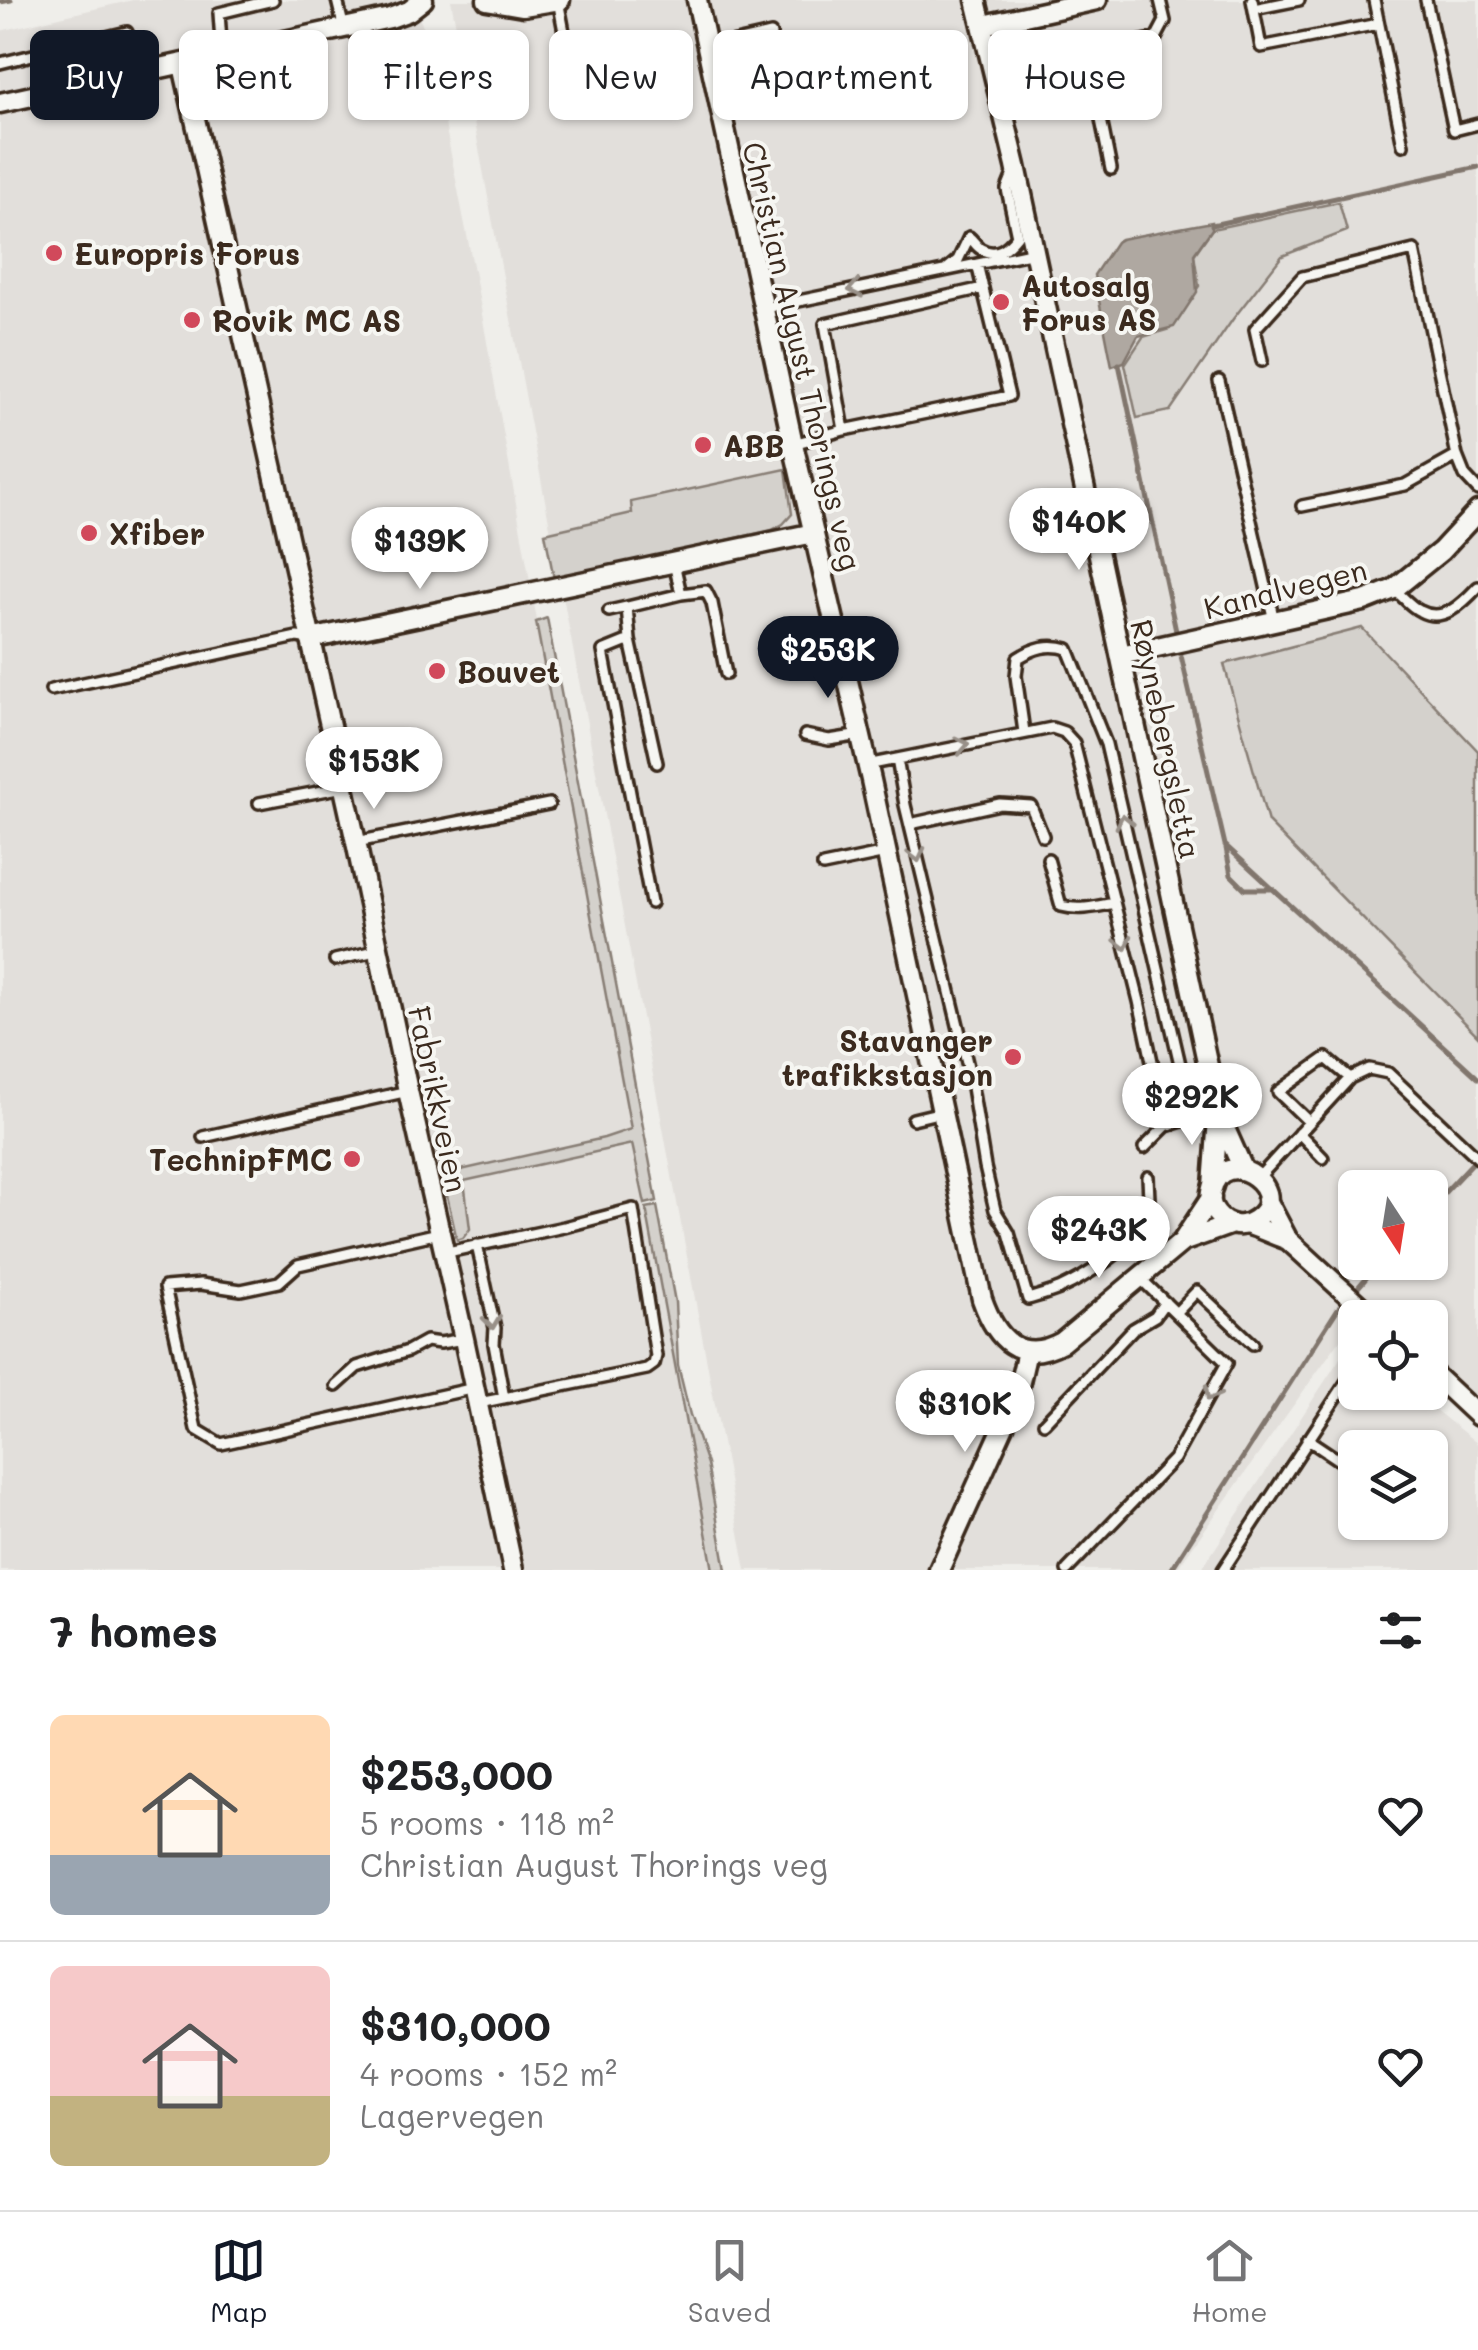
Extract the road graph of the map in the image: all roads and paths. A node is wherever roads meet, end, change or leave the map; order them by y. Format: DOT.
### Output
graph roads {
  1 [pos="273,0"];
  2 [pos="337,0"];
  3 [pos="423,0"];
  4 [pos="487,0"];
  5 [pos="559,0"];
  6 [pos="697,0"];
  7 [pos="976,0"];
  8 [pos="1097,0"];
  9 [pos="1160,0"];
  10 [pos="1299,0"];
  11 [pos="1374,0"];
  12 [pos="1426,0"];
  13 [pos="1253,4"];
  14 [pos="984,24"];
  15 [pos="1378,24"];
  16 [pos="344,29"];
  17 [pos="220,30"];
  18 [pos="564,30"];
  19 [pos="328,32"];
  20 [pos="713,47"];
  21 [pos="708,48"];
  22 [pos="30,56"];
  23 [pos="0,63"];
  24 [pos="179,66"];
  25 [pos="0,103"];
  26 [pos="194,120"];
  27 [pos="1478,124"];
  28 [pos="1403,145"];
  29 [pos="1016,166"];
  30 [pos="1111,170"];
  31 [pos="1035,252"];
  32 [pos="977,264"];
  33 [pos="945,270"];
  34 [pos="983,288"];
  35 [pos="765,308"];
  36 [pos="1262,361"];
  37 [pos="1219,382"];
  38 [pos="844,430"];
  39 [pos="793,444"];
  40 [pos="1456,456"];
  41 [pos="1478,490"];
  42 [pos="1302,506"];
  43 [pos="1478,511"];
  44 [pos="814,534"];
  45 [pos="674,563"];
  46 [pos="1478,588"];
  47 [pos="1394,589"];
  48 [pos="681,594"];
  49 [pos="626,607"];
  50 [pos="609,610"];
  51 [pos="1274,621"];
  52 [pos="310,640"];
  53 [pos="630,640"];
  54 [pos="1121,655"];
  55 [pos="726,674"];
  56 [pos="52,690"];
  57 [pos="1024,732"];
  58 [pos="805,735"];
  59 [pos="860,735"];
  60 [pos="896,759"];
  61 [pos="657,763"];
  62 [pos="867,765"];
  63 [pos="344,786"];
  64 [pos="259,803"];
  65 [pos="549,804"];
  66 [pos="910,824"];
  67 [pos="1043,836"];
  68 [pos="356,842"];
  69 [pos="886,853"];
  70 [pos="1048,859"];
  71 [pos="822,866"];
  72 [pos="651,903"];
  73 [pos="1114,903"];
  74 [pos="380,950"];
  75 [pos="335,960"];
  76 [pos="1350,1078"];
  77 [pos="408,1091"];
  78 [pos="942,1112"];
  79 [pos="1218,1113"];
  80 [pos="913,1118"];
  81 [pos="1309,1122"];
  82 [pos="1166,1126"];
  83 [pos="1298,1133"];
  84 [pos="203,1137"];
  85 [pos="1144,1148"];
  86 [pos="1474,1154"];
  87 [pos="1323,1158"];
  88 [pos="1251,1173"];
  89 [pos="1148,1177"];
  90 [pos="1212,1192"];
  91 [pos="1267,1200"];
  92 [pos="1239,1224"];
  93 [pos="439,1233"];
  94 [pos="1288,1240"];
  95 [pos="1182,1242"];
  96 [pos="478,1245"];
  97 [pos="443,1252"];
  98 [pos="1140,1277"];
  99 [pos="1353,1300"];
  100 [pos="1165,1302"];
  101 [pos="1180,1315"];
  102 [pos="464,1338"];
  103 [pos="1253,1344"];
  104 [pos="1027,1352"];
  105 [pos="336,1386"];
  106 [pos="1448,1388"];
  107 [pos="1338,1394"];
  108 [pos="476,1396"];
  109 [pos="504,1398"];
  110 [pos="1478,1416"];
  111 [pos="1044,1423"];
  112 [pos="1307,1439"];
  113 [pos="1338,1460"];
  114 [pos="513,1570"];
  115 [pos="939,1570"];
  116 [pos="1067,1570"];
  117 [pos="1223,1570"];
  1 -- 17 [label="lane"];
  2 -- 16 [label="lane"];
  3 -- 16 [label="street"];
  4 -- 5 [label="street"];
  5 -- 18 [label="lane"];
  6 -- 21 [label="street, Christian August Thorings veg"];
  7 -- 14 [label="street, Røynebergsletta"];
  8 -- 14 [label="street"];
  9 -- 30 [label="lane"];
  10 -- 13 [label="lane"];
  11 -- 15 [label="lane"];
  12 -- 27 [label="lane"];
  13 -- 15 [label="lane"];
  14 -- 29 [label="street, Røynebergsletta"];
  15 -- 28 [label="lane"];
  16 -- 19 [label="street"];
  20 -- 21 [label="lane"];
  21 -- 35 [label="street, Christian August Thorings veg"];
  22 -- 23 [label="lane"];
  24 -- 25 [label="street"];
  26 -- 52 [label="street, Fabrikkveien"];
  29 -- 31 [label="street, Røynebergsletta"];
  29 -- 33 [label="lane"];
  31 -- 32 [label="lane"];
  31 -- 54 [label="street, Røynebergsletta"];
  32 -- 33 [label="lane"];
  32 -- 34 [label="lane"];
  33 -- 35 [label="lane, one-way"];
  34 -- 38 [label="lane"];
  34 -- 38 [label="lane"];
  35 -- 39 [label="street, Christian August Thorings veg"];
  36 -- 40 [label="lane"];
  37 -- 51 [label="lane"];
  38 -- 39 [label="lane"];
  39 -- 44 [label="street, Christian August Thorings veg"];
  40 -- 41 [label="lane"];
  40 -- 42 [label="lane"];
  43 -- 47 [label="street, Kanalvegen"];
  44 -- 45 [label="street"];
  44 -- 59 [label="street, Christian August Thorings veg"];
  45 -- 48 [label="lane"];
  45 -- 52 [label="street"];
  46 -- 47 [label="lane"];
  47 -- 51 [label="street, Kanalvegen"];
  48 -- 49 [label="lane"];
  48 -- 55 [label="lane"];
  49 -- 50 [label="lane"];
  49 -- 53 [label="lane"];
  51 -- 54 [label="street, Kanalvegen"];
  52 -- 56 [label="lane"];
  52 -- 63 [label="street, Fabrikkveien"];
  53 -- 61 [label="lane"];
  53 -- 72 [label="lane"];
  54 -- 79 [label="street, Røynebergsletta"];
  60 -- 57 [label="lane, one-way"];
  57 -- 73 [label="lane"];
  82 -- 57 [label="lane, one-way"];
  58 -- 59 [label="lane"];
  59 -- 62 [label="street, Christian August Thorings veg"];
  60 -- 62 [label="lane"];
  60 -- 66 [label="lane"];
  62 -- 69 [label="street, Christian August Thorings veg"];
  63 -- 64 [label="lane"];
  63 -- 68 [label="street, Fabrikkveien"];
  65 -- 68 [label="lane"];
  66 -- 67 [label="lane"];
  66 -- 89 [label="lane, one-way"];
  68 -- 74 [label="street, Fabrikkveien"];
  69 -- 71 [label="lane"];
  69 -- 78 [label="street, Christian August Thorings veg"];
  70 -- 73 [label="lane"];
  73 -- 82 [label="lane, one-way"];
  74 -- 75 [label="lane"];
  74 -- 77 [label="street, Fabrikkveien"];
  76 -- 81 [label="lane"];
  76 -- 81 [label="lane"];
  76 -- 86 [label="lane"];
  77 -- 84 [label="lane"];
  77 -- 93 [label="street, Fabrikkveien"];
  78 -- 80 [label="lane"];
  78 -- 104 [label="street, Christian August Thorings veg"];
  79 -- 88 [label="street, Røynebergsletta"];
  79 -- 90 [label="street, Røynebergsletta"];
  81 -- 83 [label="lane"];
  82 -- 85 [label="lane"];
  83 -- 87 [label="lane"];
  83 -- 88 [label="lane"];
  88 -- 90 [label="street"];
  88 -- 91 [label="street"];
  90 -- 92 [label="street"];
  90 -- 95 [label="street"];
  91 -- 92 [label="street"];
  91 -- 94 [label="street"];
  92 -- 94 [label="street"];
  92 -- 95 [label="street"];
  93 -- 97 [label="street, Fabrikkveien"];
  93 -- 108 [label="lane"];
  94 -- 99 [label="street"];
  95 -- 98 [label="street"];
  96 -- 97 [label="lane"];
  96 -- 109 [label="lane, one-way"];
  96 -- 109 [label="lane"];
  97 -- 102 [label="street, Fabrikkveien"];
  98 -- 100 [label="lane"];
  98 -- 104 [label="street"];
  100 -- 101 [label="lane"];
  100 -- 111 [label="lane"];
  101 -- 103 [label="lane"];
  101 -- 116 [label="lane, one-way"];
  102 -- 105 [label="lane"];
  102 -- 108 [label="street, Fabrikkveien"];
  104 -- 115 [label="street"];
  106 -- 110 [label="street"];
  107 -- 112 [label="lane"];
  108 -- 109 [label="lane"];
  108 -- 114 [label="street, Fabrikkveien"];
  112 -- 113 [label="lane"];
  112 -- 117 [label="lane"];
}
